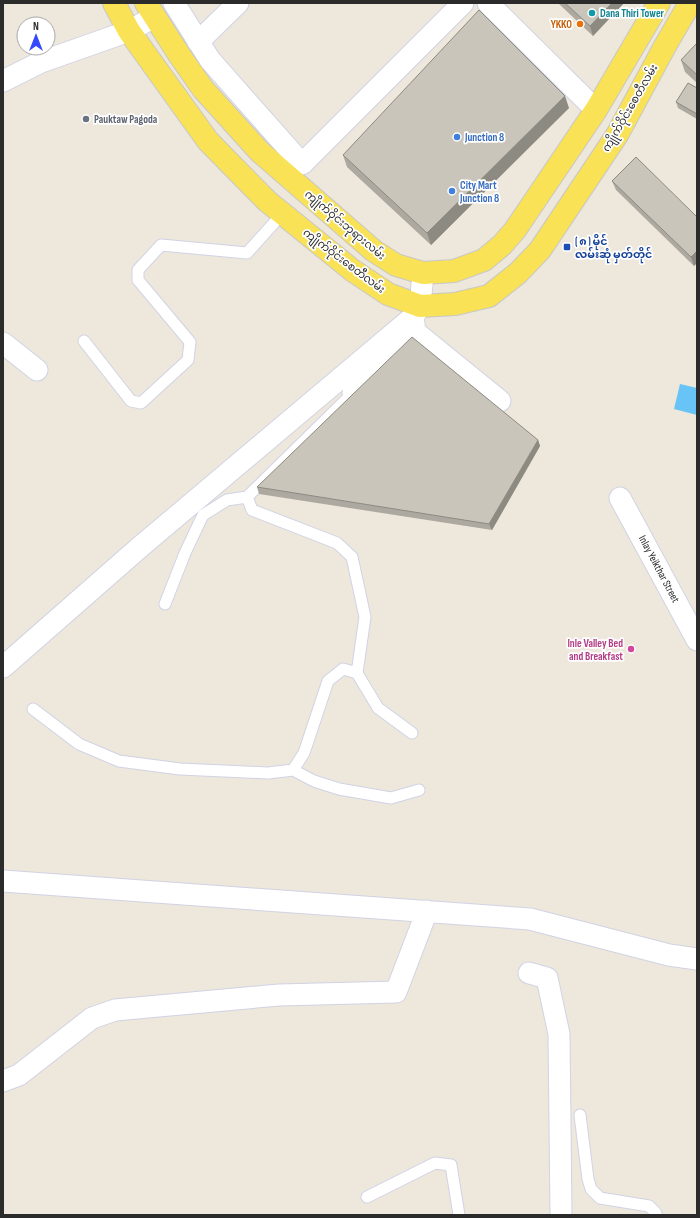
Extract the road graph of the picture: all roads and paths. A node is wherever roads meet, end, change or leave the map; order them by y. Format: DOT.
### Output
graph roads {
  1 [pos="114,3"];
  2 [pos="174,3"];
  3 [pos="238,3"];
  4 [pos="463,3"];
  5 [pos="488,3"];
  6 [pos="659,3"];
  7 [pos="690,3"];
  8 [pos="150,10"];
  9 [pos="129,31"];
  10 [pos="198,42"];
  11 [pos="3,81"];
  12 [pos="596,110"];
  13 [pos="282,214"];
  14 [pos="423,274"];
  15 [pos="416,318"];
  16 [pos="84,341"];
  17 [pos="3,344"];
  18 [pos="37,370"];
  19 [pos="353,393"];
  20 [pos="500,401"];
  21 [pos="246,497"];
  22 [pos="620,498"];
  23 [pos="165,604"];
  24 [pos="697,640"];
  25 [pos="3,667"];
  26 [pos="356,673"];
  27 [pos="33,709"];
  28 [pos="412,733"];
  29 [pos="293,770"];
  30 [pos="419,790"];
  31 [pos="3,881"];
  32 [pos="427,911"];
  33 [pos="697,959"];
  34 [pos="530,973"];
  35 [pos="3,1081"];
  36 [pos="580,1115"];
  37 [pos="367,1197"];
  38 [pos="459,1215"];
  39 [pos="561,1215"];
  40 [pos="656,1215"];
  1 -- 9 [label="main road, ကျိုက်ဝိုင်းစေတီလမ်း"];
  2 -- 10 [label="street"];
  3 -- 10 [label="street"];
  4 -- 10 [label="street"];
  5 -- 12 [label="street"];
  6 -- 12 [label="main road, ကျိုက်ဝိုင်းဘုရားလမ်း"];
  7 -- 15 [label="main road, ကျိုက်ဝိုင်းစေတီလမ်း"];
  8 -- 9 [label="street"];
  8 -- 14 [label="main road, ကျိုက်ဝိုင်းဘုရားလမ်း"];
  9 -- 11 [label="street"];
  9 -- 13 [label="main road, ကျိုက်ဝိုင်းစေတီလမ်း"];
  12 -- 14 [label="main road, ကျိုက်ဝိုင်းဘုရားလမ်း"];
  13 -- 15 [label="main road, ကျိုက်ဝိုင်းစေတီလမ်း"];
  13 -- 16 [label="lane"];
  14 -- 15 [label="street"];
  15 -- 19 [label="street"];
  15 -- 20 [label="street"];
  15 -- 25 [label="street"];
  17 -- 18 [label="street"];
  19 -- 21 [label="lane"];
  21 -- 23 [label="lane"];
  21 -- 26 [label="lane"];
  22 -- 24 [label="street, Inlay Yeikthar Street"];
  26 -- 28 [label="lane"];
  26 -- 29 [label="lane"];
  27 -- 29 [label="lane"];
  29 -- 30 [label="lane"];
  31 -- 32 [label="street"];
  32 -- 33 [label="street"];
  32 -- 35 [label="street"];
  34 -- 39 [label="street"];
  36 -- 40 [label="lane"];
  37 -- 38 [label="lane"];
}
